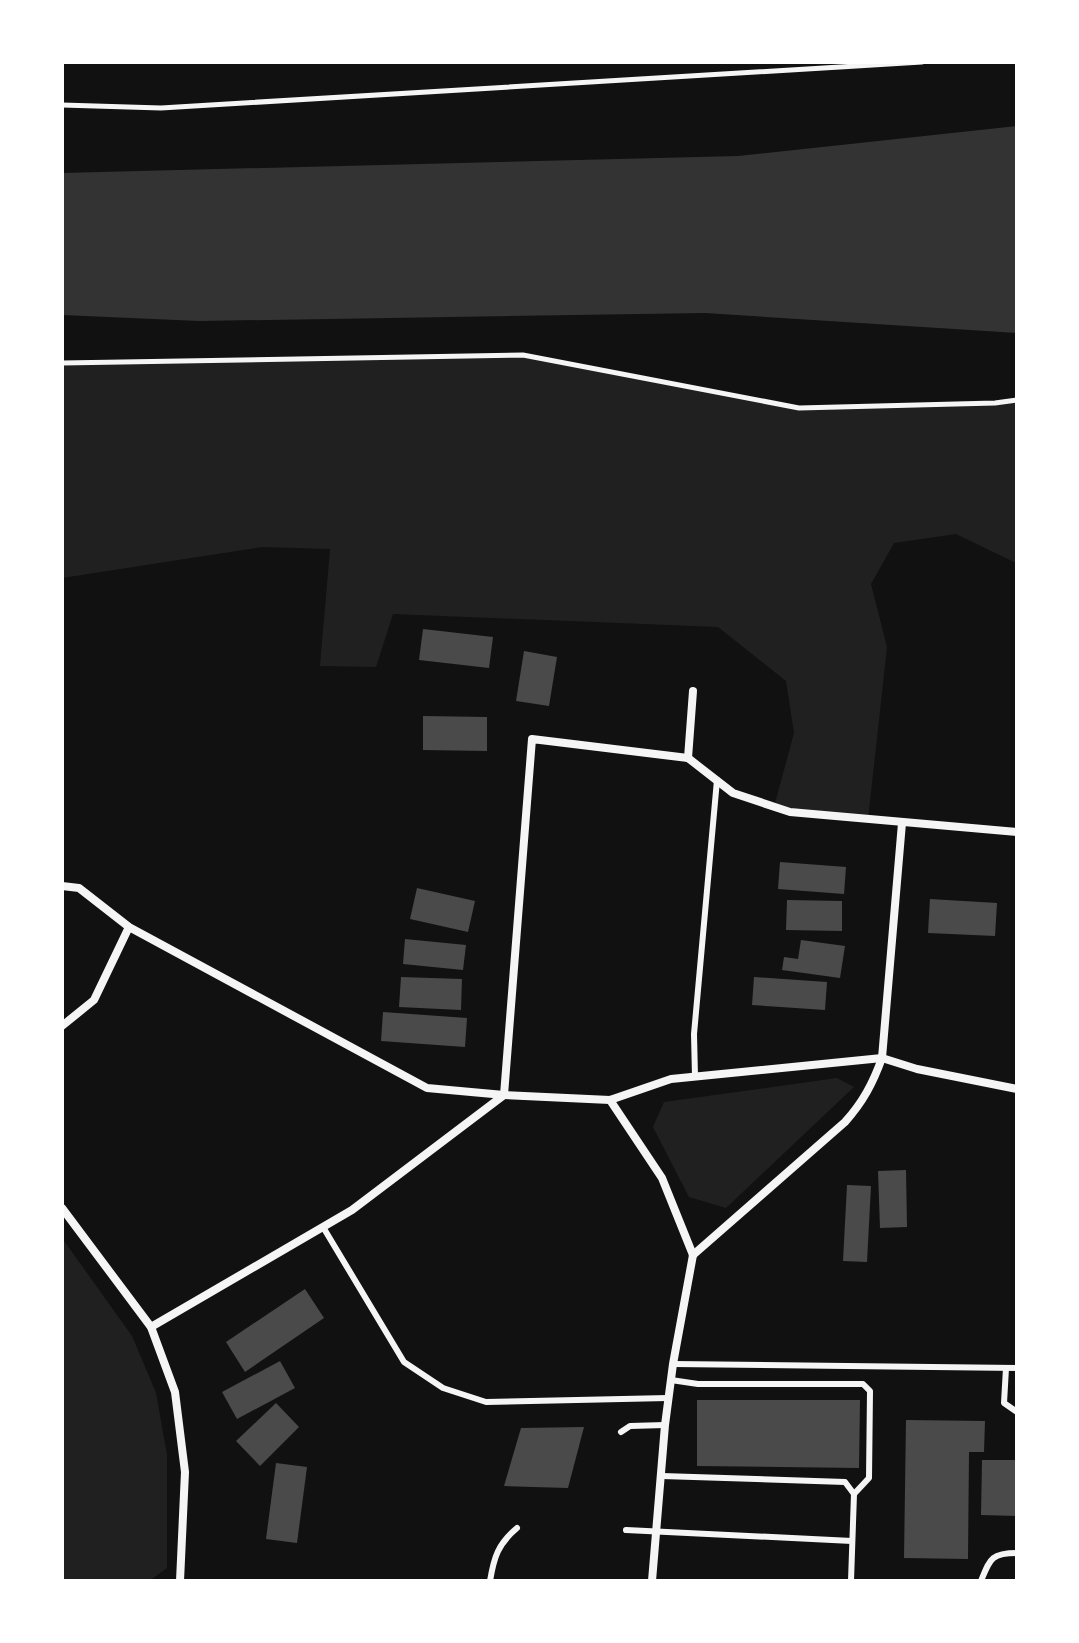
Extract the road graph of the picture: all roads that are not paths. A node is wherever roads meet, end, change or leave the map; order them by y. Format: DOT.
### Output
graph roads {
  1 [pos="693,691"];
  2 [pos="688,758"];
  3 [pos="717,780"];
  4 [pos="902,823"];
  5 [pos="1017,832"];
  6 [pos="62,886"];
  7 [pos="129,927"];
  8 [pos="62,1026"];
  9 [pos="882,1058"];
  10 [pos="695,1077"];
  11 [pos="1017,1089"];
  12 [pos="504,1095"];
  13 [pos="610,1100"];
  14 [pos="62,1208"];
  15 [pos="323,1227"];
  16 [pos="693,1255"];
  17 [pos="151,1327"];
  18 [pos="673,1364"];
  19 [pos="1006,1368"];
  20 [pos="1017,1368"];
  21 [pos="671,1380"];
  22 [pos="668,1398"];
  23 [pos="1017,1412"];
  24 [pos="665,1425"];
  25 [pos="621,1432"];
  26 [pos="662,1476"];
  27 [pos="854,1494"];
  28 [pos="517,1528"];
  29 [pos="626,1530"];
  30 [pos="656,1533"];
  31 [pos="852,1541"];
  32 [pos="1017,1553"];
  33 [pos="180,1581"];
  34 [pos="490,1581"];
  35 [pos="652,1581"];
  36 [pos="851,1581"];
  37 [pos="981,1581"];
  1 -- 2 [label="street"];
  2 -- 3 [label="street"];
  2 -- 12 [label="street"];
  3 -- 4 [label="street"];
  3 -- 10 [label="lane"];
  4 -- 5 [label="street"];
  4 -- 9 [label="street"];
  6 -- 7 [label="street"];
  7 -- 8 [label="street"];
  7 -- 12 [label="street"];
  9 -- 10 [label="street"];
  9 -- 11 [label="street"];
  9 -- 16 [label="street"];
  10 -- 13 [label="street"];
  12 -- 13 [label="street"];
  12 -- 15 [label="street"];
  13 -- 16 [label="street"];
  14 -- 17 [label="street"];
  15 -- 17 [label="street"];
  15 -- 22 [label="lane"];
  16 -- 18 [label="street"];
  17 -- 33 [label="street"];
  18 -- 19 [label="lane"];
  18 -- 21 [label="street"];
  19 -- 20 [label="lane"];
  19 -- 23 [label="lane"];
  21 -- 22 [label="street"];
  21 -- 27 [label="lane"];
  22 -- 24 [label="street"];
  24 -- 25 [label="lane"];
  24 -- 26 [label="street"];
  26 -- 27 [label="lane"];
  26 -- 30 [label="street"];
  27 -- 31 [label="lane"];
  28 -- 34 [label="lane"];
  29 -- 30 [label="lane"];
  30 -- 31 [label="lane"];
  30 -- 35 [label="street"];
  31 -- 36 [label="lane"];
  32 -- 37 [label="lane"];
}
